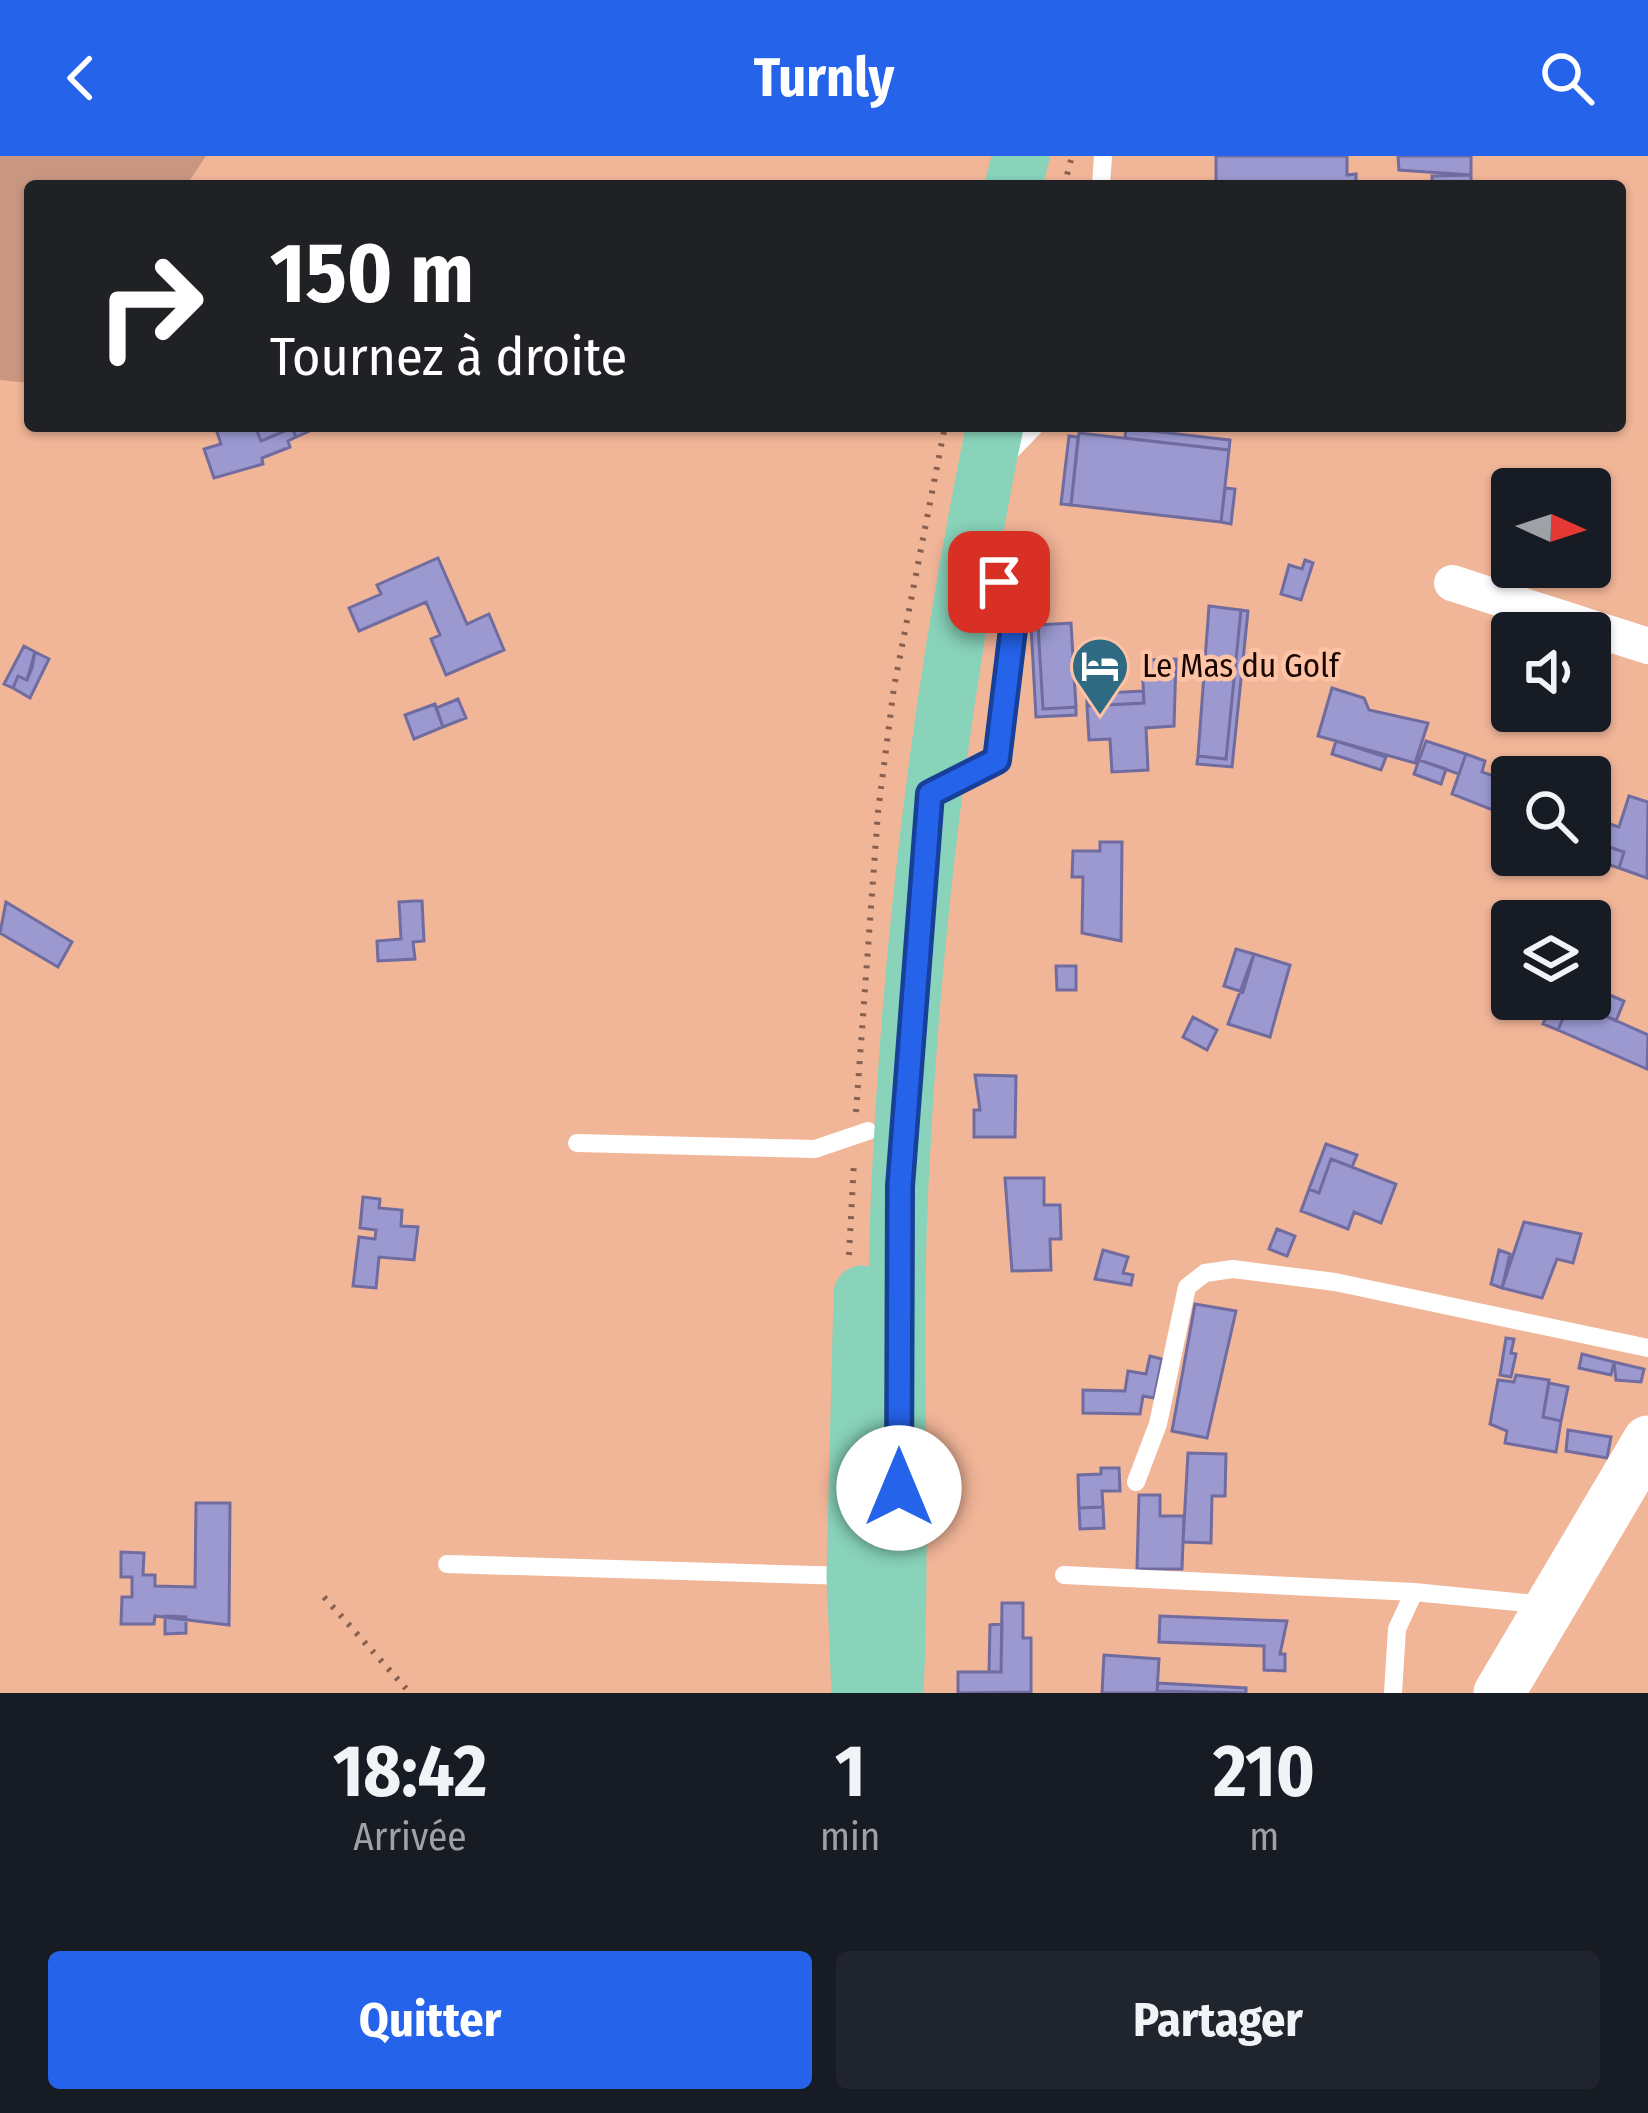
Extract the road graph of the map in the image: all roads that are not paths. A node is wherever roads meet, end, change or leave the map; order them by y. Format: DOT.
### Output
graph roads {
  1 [pos="954,432"];
  2 [pos="1029,432"];
  3 [pos="984,478"];
  4 [pos="1452,583"];
  5 [pos="1648,646"];
  6 [pos="868,1131"];
  7 [pos="577,1143"];
  8 [pos="1648,1348"];
  9 [pos="1640,1476"];
  10 [pos="1136,1482"];
  11 [pos="447,1564"];
  12 [pos="1064,1575"];
  13 [pos="878,1577"];
  14 [pos="1414,1592"];
  15 [pos="1551,1605"];
  16 [pos="860,1693"];
  17 [pos="895,1693"];
  18 [pos="1393,1693"];
  19 [pos="1499,1693"];
  1 -- 6 [label="main road"];
  2 -- 3 [label="lane"];
  3 -- 13 [label="main road"];
  4 -- 5 [label="street"];
  6 -- 7 [label="lane"];
  6 -- 13 [label="main road"];
  8 -- 10 [label="lane"];
  9 -- 15 [label="street"];
  11 -- 13 [label="lane"];
  12 -- 14 [label="lane"];
  13 -- 16 [label="main road"];
  13 -- 17 [label="main road"];
  14 -- 15 [label="lane"];
  14 -- 18 [label="lane"];
  15 -- 19 [label="street"];
}
